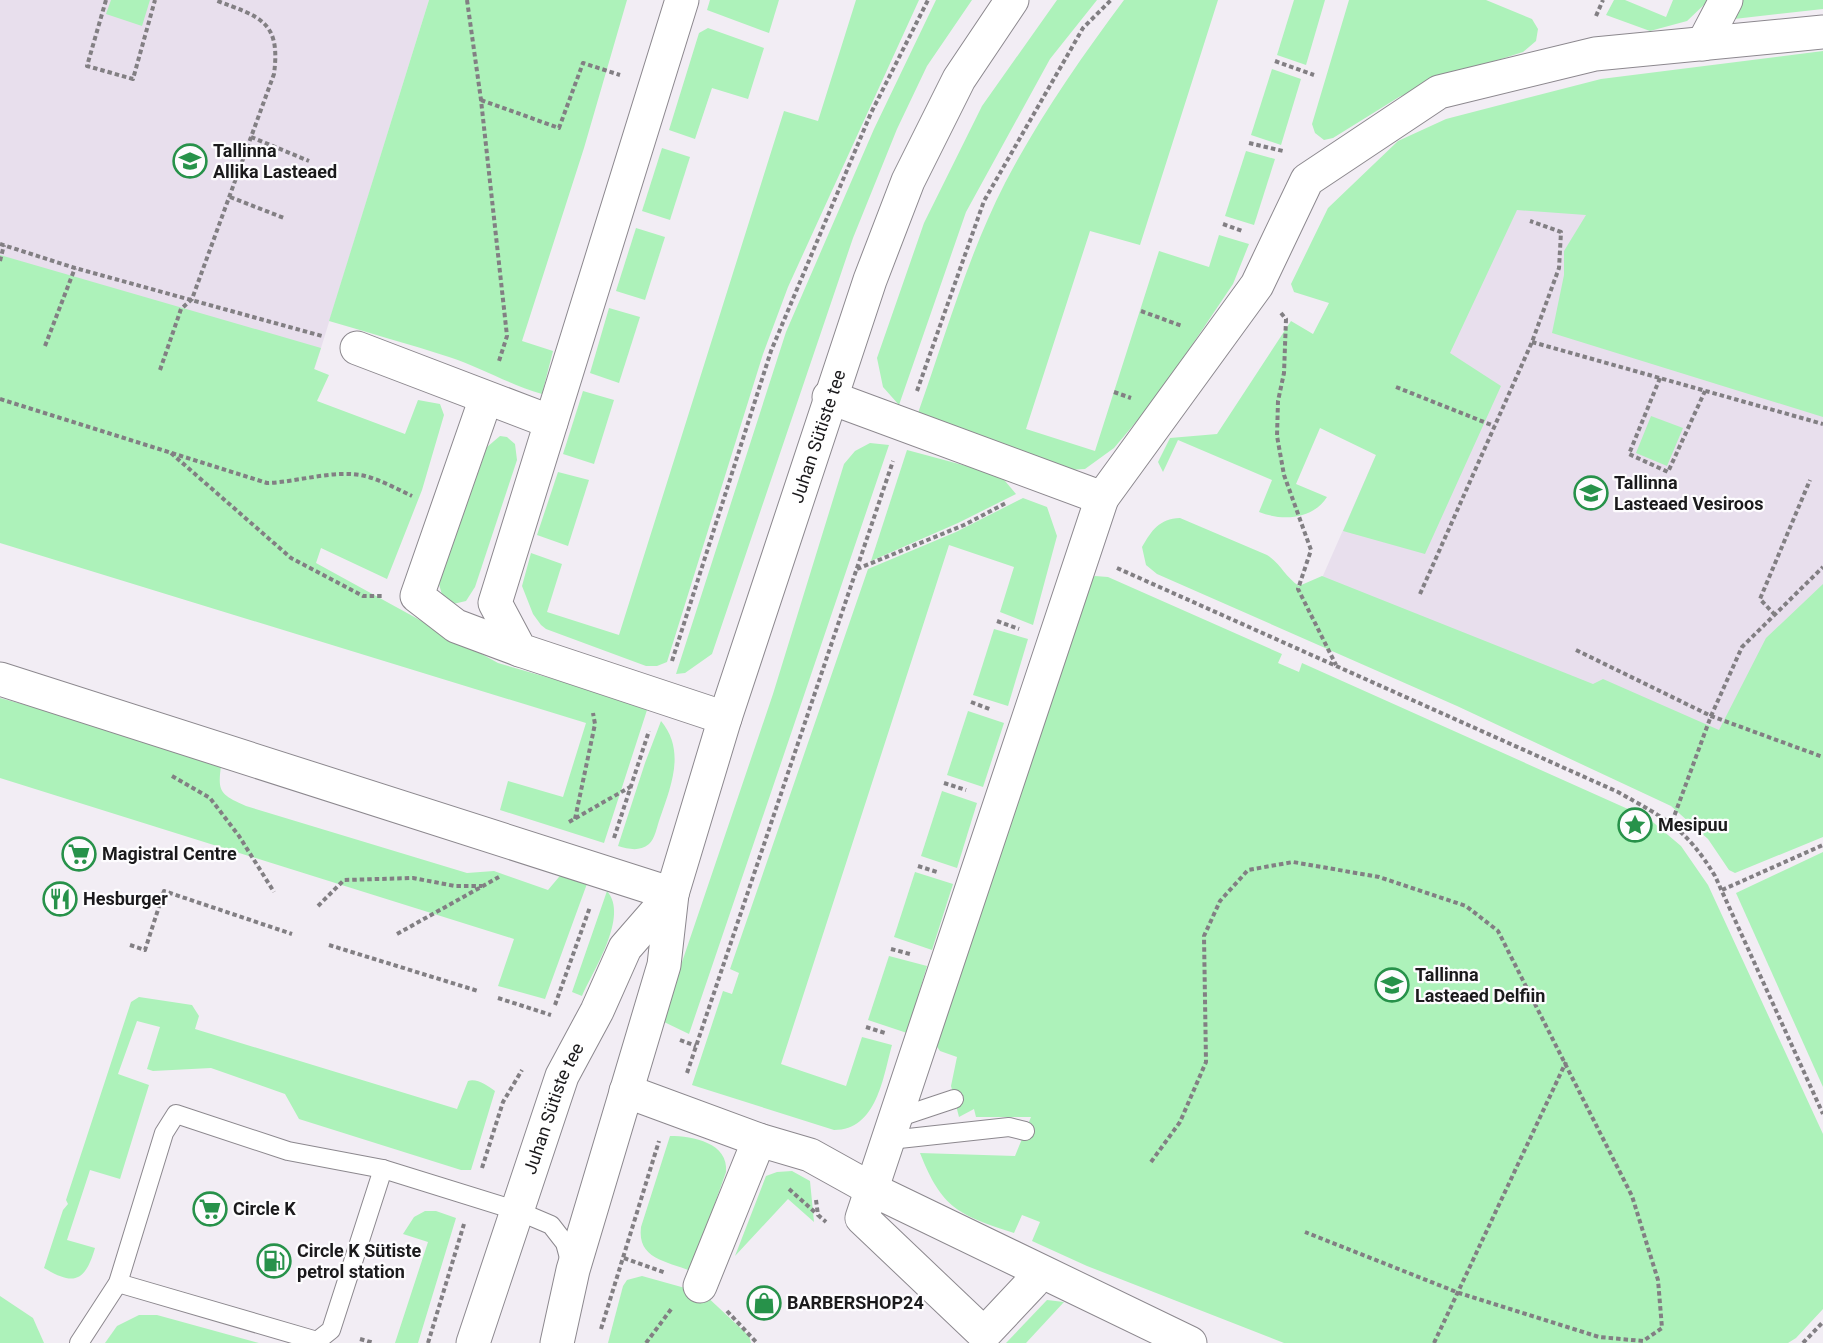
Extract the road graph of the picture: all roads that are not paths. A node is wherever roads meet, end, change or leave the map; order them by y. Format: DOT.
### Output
graph roads {
  1 [pos="682,0"];
  2 [pos="1012,0"];
  3 [pos="1726,0"];
  4 [pos="1823,32"];
  5 [pos="1703,44"];
  6 [pos="357,348"];
  7 [pos="829,397"];
  8 [pos="486,398"];
  9 [pos="551,422"];
  10 [pos="1102,498"];
  11 [pos="520,650"];
  12 [pos="0,679"];
  13 [pos="725,718"];
  14 [pos="672,894"];
  15 [pos="626,1091"];
  16 [pos="954,1099"];
  17 [pos="893,1129"];
  18 [pos="1025,1131"];
  19 [pos="759,1140"];
  20 [pos="384,1169"];
  21 [pos="873,1190"];
  22 [pos="518,1211"];
  23 [pos="573,1270"];
  24 [pos="1038,1271"];
  25 [pos="118,1283"];
  26 [pos="684,1289"];
  27 [pos="84,1335"];
  28 [pos="473,1339"];
  29 [pos="557,1343"];
  30 [pos="1190,1343"];
  1 -- 9 [label="street"];
  2 -- 7 [label="street, Juhan Sütiste tee"];
  3 -- 5 [label="street"];
  4 -- 5 [label="street"];
  5 -- 10 [label="street"];
  6 -- 8 [label="street"];
  7 -- 10 [label="street"];
  7 -- 13 [label="street, Juhan Sütiste tee"];
  8 -- 9 [label="street"];
  8 -- 11 [label="street"];
  9 -- 11 [label="street"];
  10 -- 17 [label="street"];
  11 -- 13 [label="street"];
  12 -- 14 [label="street"];
  13 -- 14 [label="street, Juhan Sütiste tee"];
  14 -- 15 [label="street, Juhan Sütiste tee"];
  14 -- 22 [label="street, Juhan Sütiste tee"];
  15 -- 19 [label="street"];
  15 -- 23 [label="street, Juhan Sütiste tee"];
  16 -- 17 [label="lane"];
  17 -- 18 [label="lane"];
  17 -- 21 [label="street"];
  19 -- 21 [label="street"];
  19 -- 26 [label="street"];
  20 -- 22 [label="lane"];
  20 -- 25 [label="lane"];
  20 -- 25 [label="lane"];
  21 -- 24 [label="street"];
  21 -- 24 [label="street"];
  22 -- 23 [label="lane"];
  22 -- 28 [label="street, Juhan Sütiste tee"];
  23 -- 29 [label="street, Juhan Sütiste tee"];
  24 -- 30 [label="street"];
  25 -- 27 [label="lane"];
}
